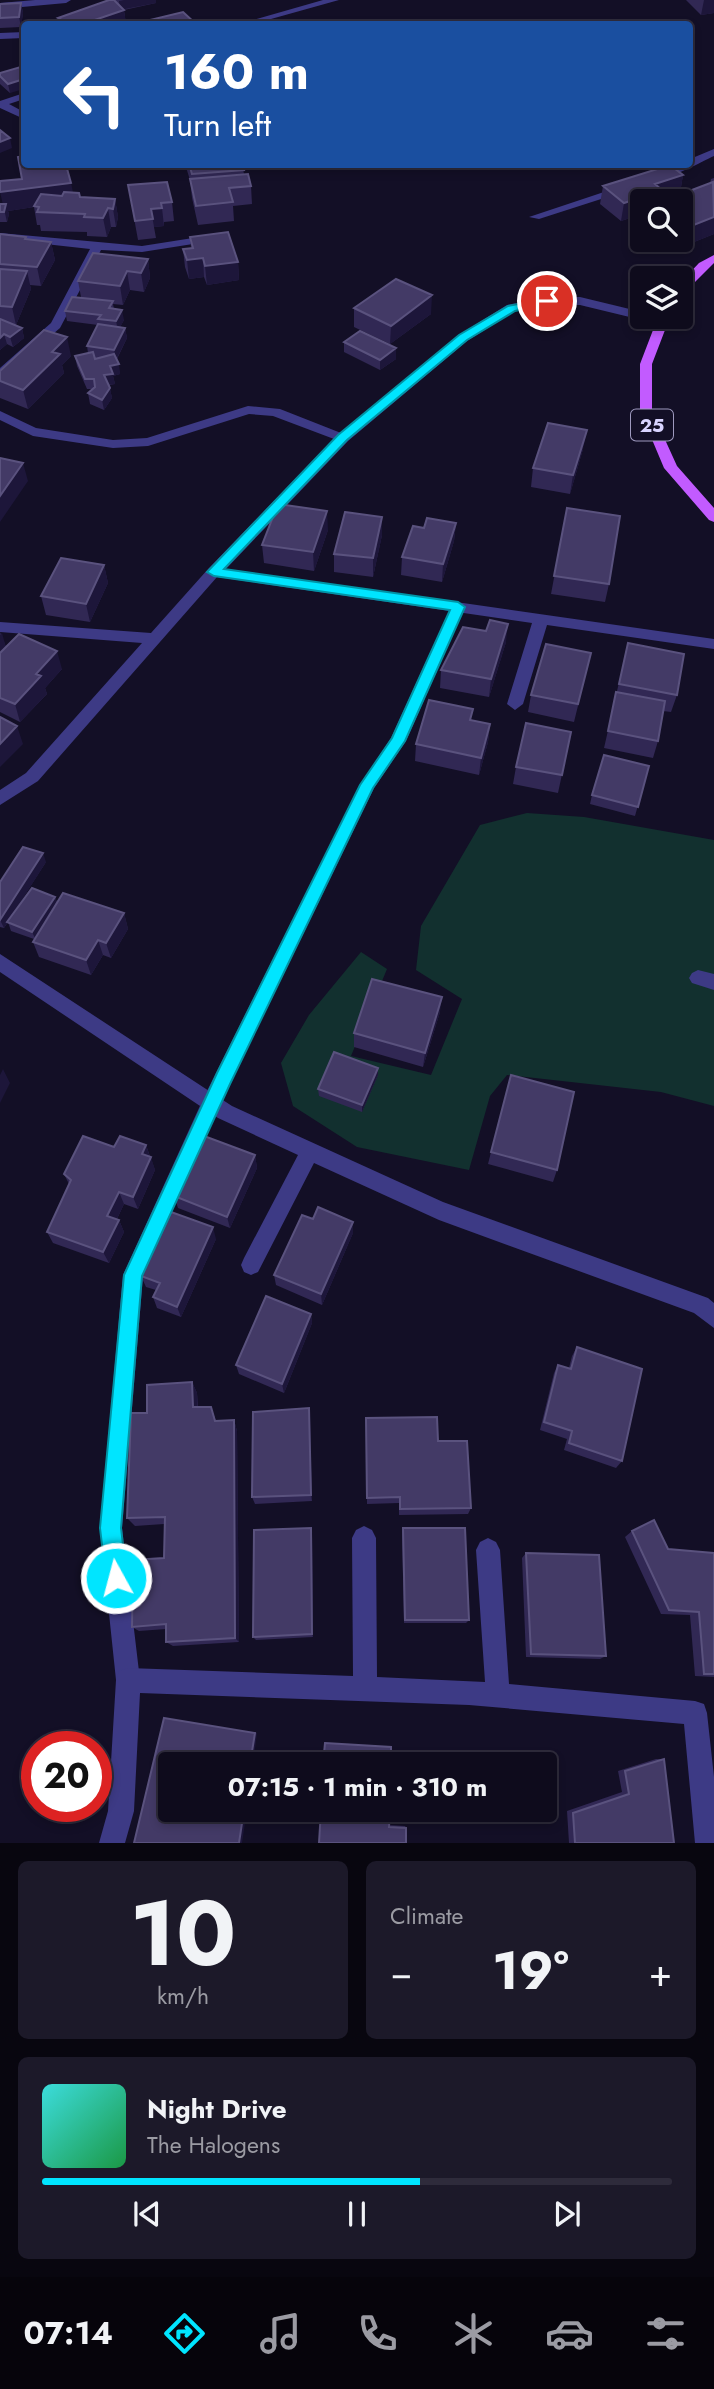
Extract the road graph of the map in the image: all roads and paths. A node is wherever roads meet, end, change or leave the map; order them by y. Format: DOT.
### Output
graph roads {
  1 [pos="66,0"];
  2 [pos="334,0"];
  3 [pos="0,6"];
  4 [pos="255,21"];
  5 [pos="21,34"];
  6 [pos="0,36"];
  7 [pos="21,97"];
  8 [pos="1,104"];
  9 [pos="21,114"];
  10 [pos="714,152"];
  11 [pos="693,162"];
  12 [pos="678,168"];
  13 [pos="641,183"];
  14 [pos="628,187"];
  15 [pos="535,217"];
  16 [pos="0,236"];
  17 [pos="212,238"];
  18 [pos="97,246"];
  19 [pos="714,258"];
  20 [pos="693,276"];
  21 [pos="630,312"];
  22 [pos="659,329"];
  23 [pos="0,375"];
  24 [pos="0,415"];
  25 [pos="342,438"];
  26 [pos="714,517"];
  27 [pos="214,572"];
  28 [pos="458,607"];
  29 [pos="541,619"];
  30 [pos="0,627"];
  31 [pos="155,639"];
  32 [pos="714,644"];
  33 [pos="515,704"];
  34 [pos="0,799"];
  35 [pos="0,961"];
  36 [pos="212,1103"];
  37 [pos="310,1151"];
  38 [pos="251,1265"];
  39 [pos="714,1317"];
  40 [pos="364,1538"];
  41 [pos="488,1550"];
  42 [pos="128,1680"];
  43 [pos="365,1689"];
  44 [pos="498,1695"];
  45 [pos="112,1843"];
  46 [pos="708,1843"];
  1 -- 3 [label="street"];
  2 -- 4 [label="street"];
  5 -- 6 [label="street"];
  7 -- 8 [label="street"];
  8 -- 9 [label="street"];
  10 -- 11 [label="street"];
  12 -- 13 [label="street"];
  14 -- 15 [label="street"];
  16 -- 18 [label="street"];
  17 -- 18 [label="street"];
  18 -- 23 [label="street"];
  19 -- 20 [label="main road"];
  21 -- 25 [label="street"];
  22 -- 26 [label="main road, 25"];
  24 -- 25 [label="street"];
  25 -- 27 [label="street"];
  27 -- 28 [label="street"];
  27 -- 31 [label="street"];
  28 -- 29 [label="street"];
  28 -- 36 [label="street"];
  29 -- 32 [label="street"];
  29 -- 33 [label="street"];
  30 -- 31 [label="street"];
  31 -- 34 [label="street"];
  35 -- 36 [label="street"];
  36 -- 37 [label="street"];
  36 -- 42 [label="street"];
  37 -- 38 [label="street"];
  37 -- 39 [label="street"];
  40 -- 43 [label="street"];
  41 -- 44 [label="street"];
  42 -- 43 [label="street"];
  42 -- 45 [label="street"];
  43 -- 44 [label="street"];
  44 -- 46 [label="street"];
}
